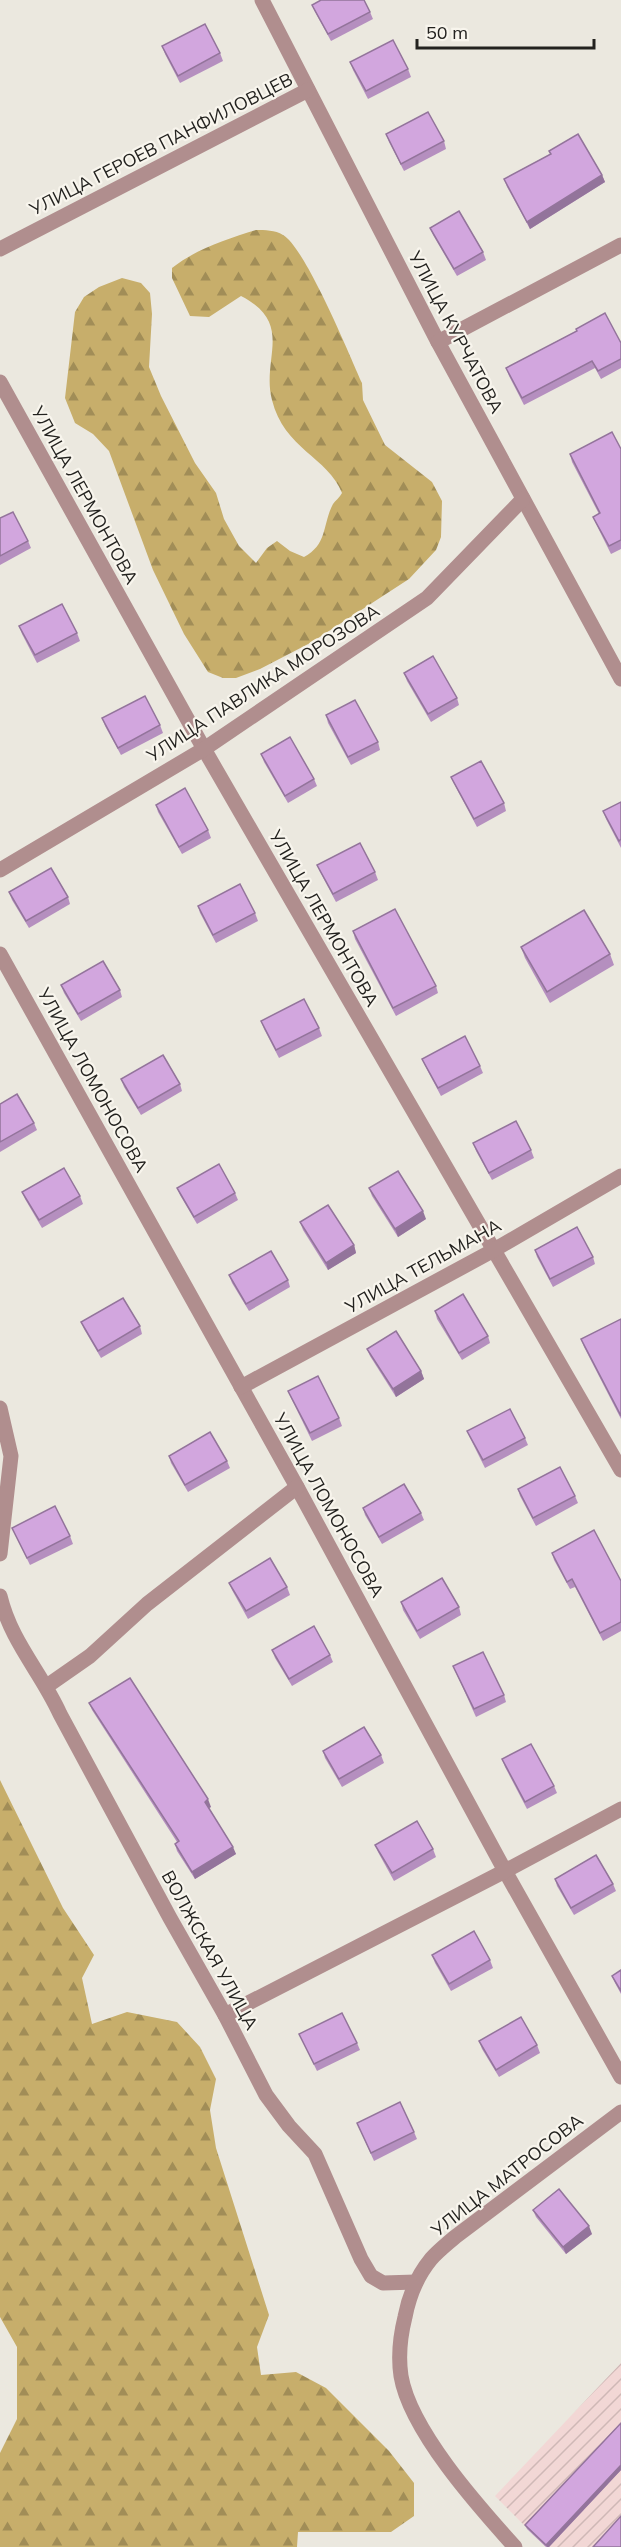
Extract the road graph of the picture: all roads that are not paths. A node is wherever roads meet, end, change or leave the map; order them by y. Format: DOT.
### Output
graph roads {
  1 [pos="262,0"];
  2 [pos="308,90"];
  3 [pos="621,244"];
  4 [pos="0,249"];
  5 [pos="438,342"];
  6 [pos="0,382"];
  7 [pos="523,499"];
  8 [pos="621,679"];
  9 [pos="204,749"];
  10 [pos="0,870"];
  11 [pos="0,954"];
  12 [pos="621,1176"];
  13 [pos="494,1250"];
  14 [pos="241,1387"];
  15 [pos="0,1408"];
  16 [pos="621,1470"];
  17 [pos="297,1487"];
  18 [pos="0,1554"];
  19 [pos="0,1596"];
  20 [pos="47,1686"];
  21 [pos="621,1809"];
  22 [pos="505,1871"];
  23 [pos="225,2015"];
  24 [pos="621,2077"];
  25 [pos="621,2112"];
  26 [pos="416,2282"];
  27 [pos="515,2547"];
  1 -- 2 [label="street, УЛИЦА КУРЧАТОВА"];
  2 -- 4 [label="street, УЛИЦА ГЕРОЕВ ПАНФИЛОВЦЕВ"];
  2 -- 5 [label="street, УЛИЦА КУРЧАТОВА"];
  3 -- 5 [label="street"];
  5 -- 7 [label="street, УЛИЦА КУРЧАТОВА"];
  6 -- 9 [label="street, УЛИЦА ЛЕРМОНТОВА"];
  7 -- 8 [label="street, УЛИЦА КУРЧАТОВА"];
  7 -- 9 [label="street, УЛИЦА ПАВЛИКА МОРОЗОВА"];
  9 -- 10 [label="street, УЛИЦА ПАВЛИКА МОРОЗОВА"];
  9 -- 13 [label="street, УЛИЦА ЛЕРМОНТОВА"];
  11 -- 14 [label="street, УЛИЦА ЛОМОНОСОВА"];
  12 -- 13 [label="street, УЛИЦА ТЕЛЬМАНА"];
  13 -- 14 [label="street, УЛИЦА ТЕЛЬМАНА"];
  13 -- 16 [label="street, УЛИЦА ЛЕРМОНТОВА"];
  14 -- 17 [label="street, УЛИЦА ЛОМОНОСОВА"];
  15 -- 18 [label="street"];
  17 -- 20 [label="street"];
  17 -- 22 [label="street, УЛИЦА ЛОМОНОСОВА"];
  19 -- 20 [label="street, ВОЛЖСКАЯ УЛИЦА"];
  20 -- 23 [label="street, ВОЛЖСКАЯ УЛИЦА"];
  21 -- 22 [label="street"];
  22 -- 23 [label="street"];
  22 -- 24 [label="street, УЛИЦА ЛОМОНОСОВА"];
  23 -- 26 [label="street, ВОЛЖСКАЯ УЛИЦА"];
  25 -- 26 [label="street, УЛИЦА МАТРОСОВА"];
  26 -- 27 [label="street, УЛИЦА МАТРОСОВА"];
}
